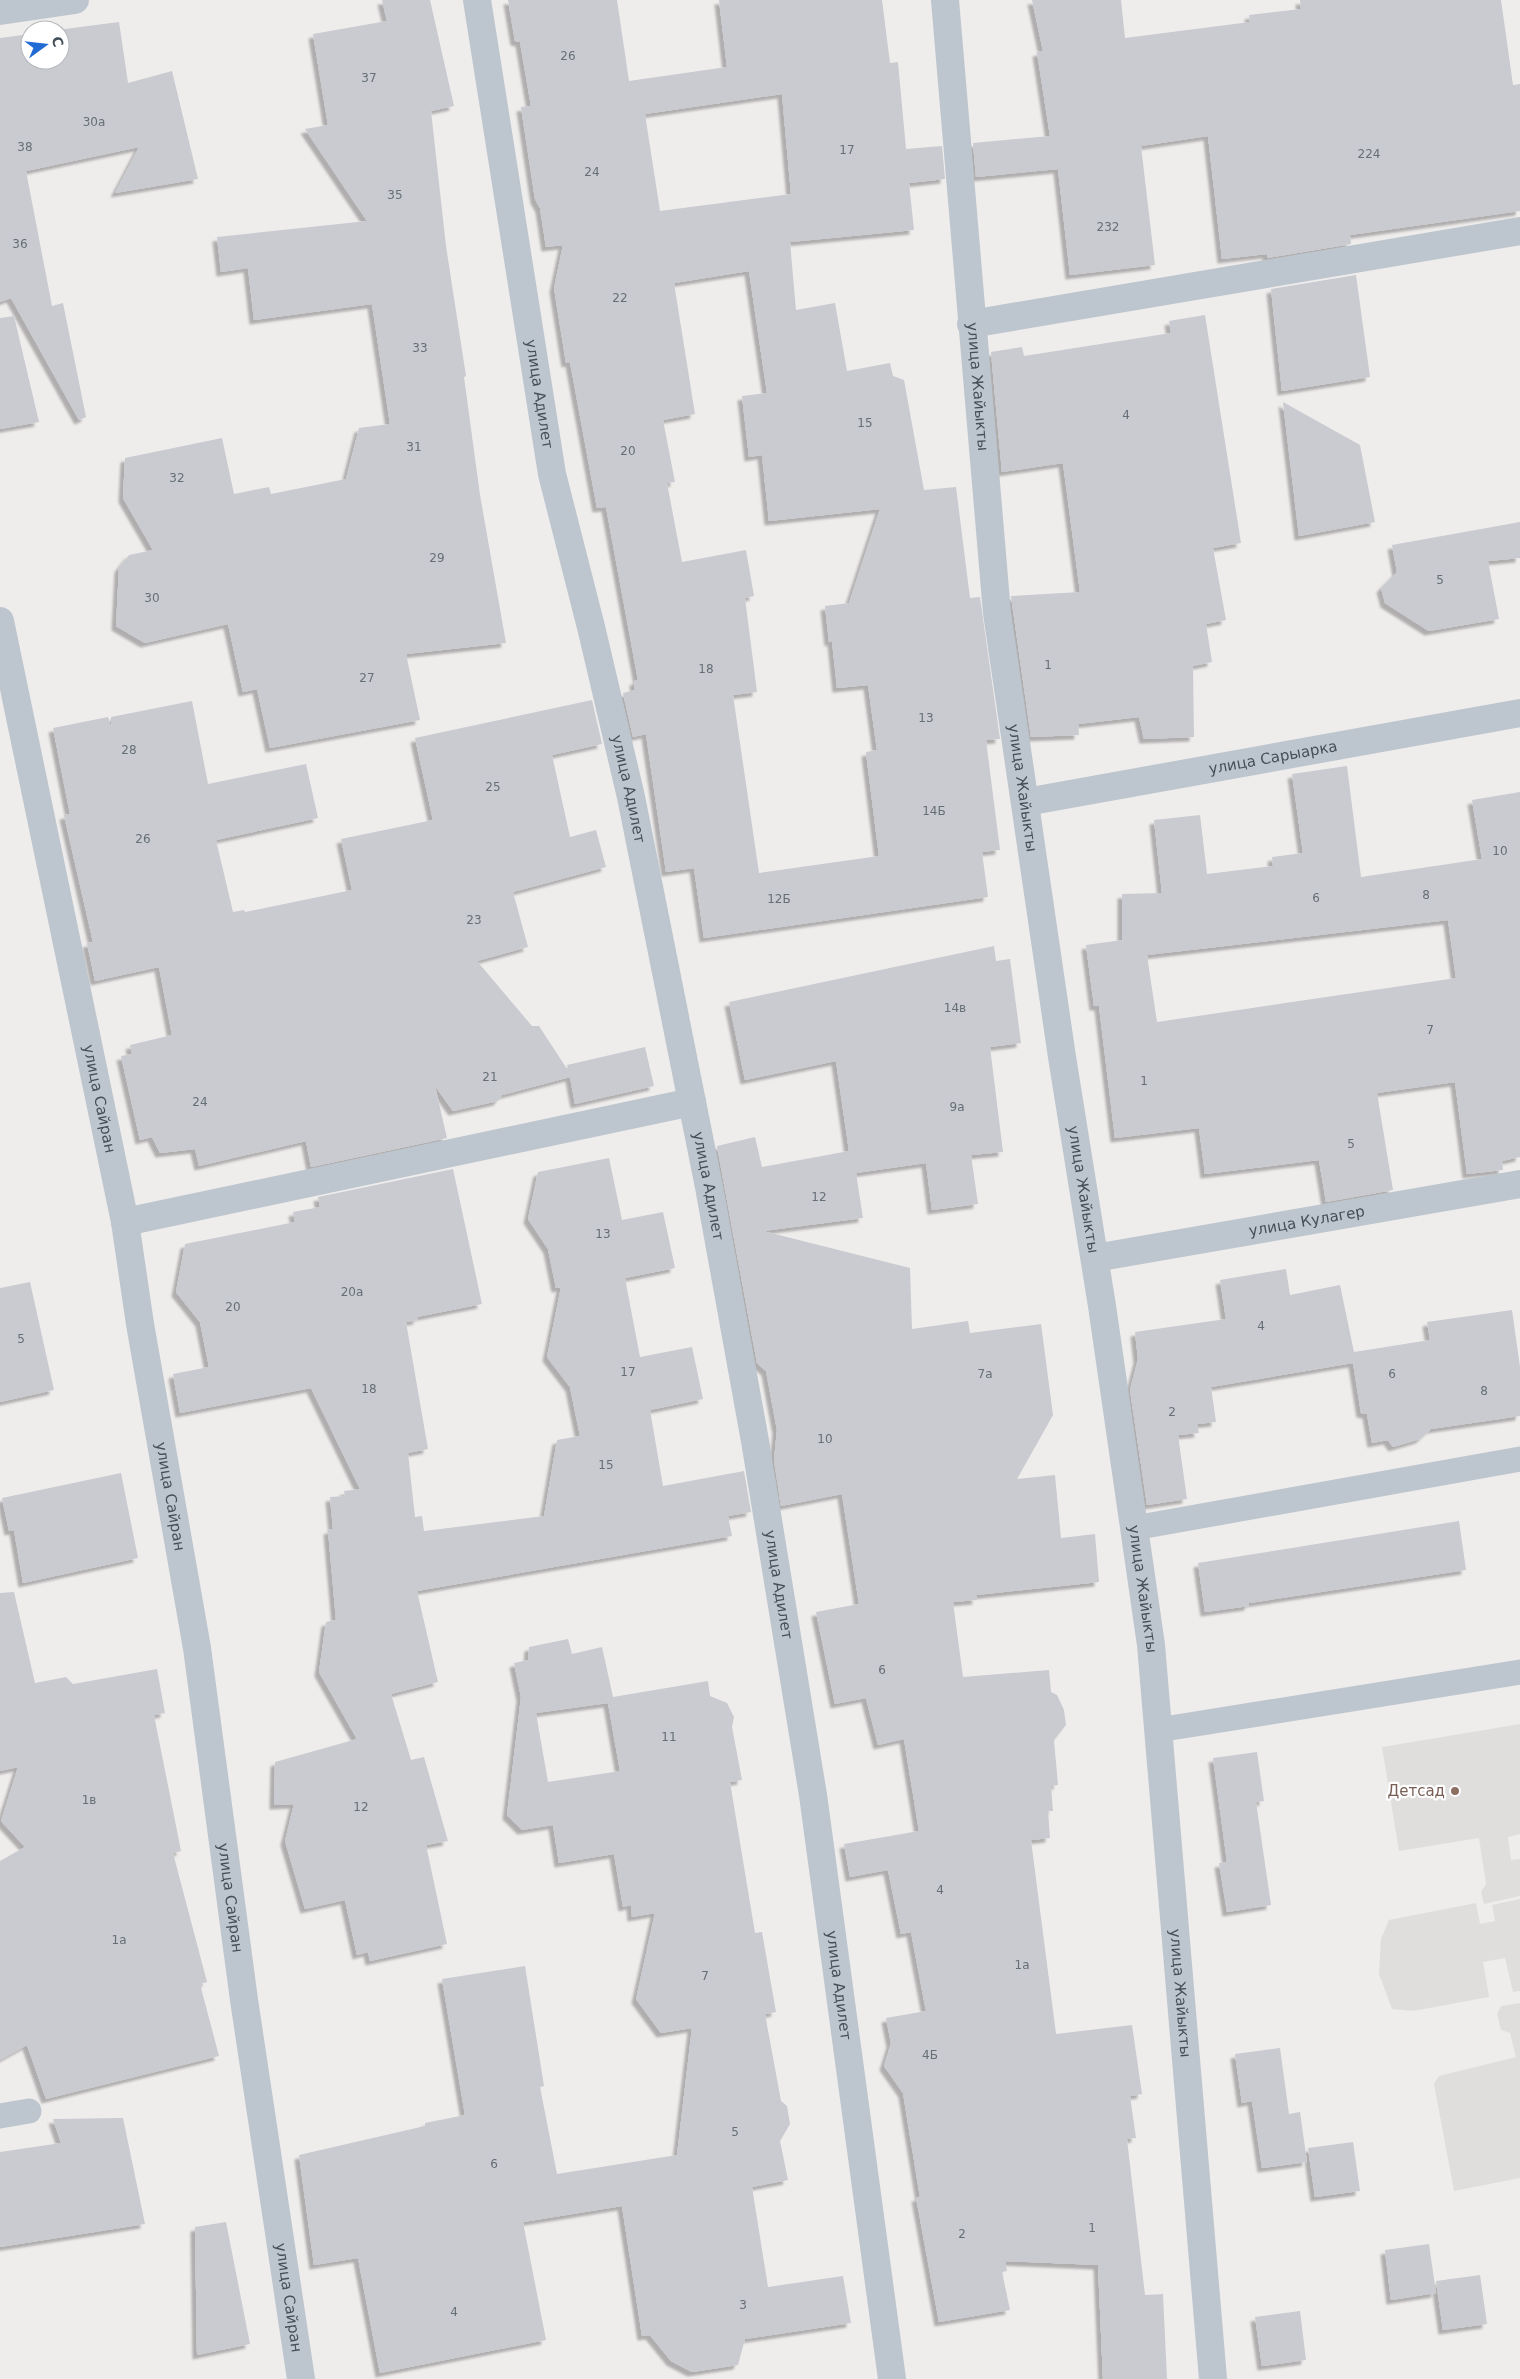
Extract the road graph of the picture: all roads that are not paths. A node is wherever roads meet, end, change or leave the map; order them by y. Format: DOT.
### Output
graph roads {
  1 [pos="75,0"];
  2 [pos="477,0"];
  3 [pos="945,0"];
  4 [pos="0,12"];
  5 [pos="1520,231"];
  6 [pos="971,324"];
  7 [pos="0,621"];
  8 [pos="1520,713"];
  9 [pos="1026,802"];
  10 [pos="692,1102"];
  11 [pos="1520,1184"];
  12 [pos="125,1222"];
  13 [pos="1095,1258"];
  14 [pos="1520,1460"];
  15 [pos="1134,1528"];
  16 [pos="1520,1672"];
  17 [pos="1158,1730"];
  18 [pos="29,2111"];
  19 [pos="0,2116"];
  20 [pos="301,2379"];
  21 [pos="892,2379"];
  22 [pos="1214,2379"];
  1 -- 4 [label="street"];
  2 -- 10 [label="street, улица Адилет"];
  3 -- 6 [label="street, улица Жайыкты"];
  5 -- 6 [label="street"];
  6 -- 9 [label="street, улица Жайыкты"];
  7 -- 12 [label="street, улица Сайран"];
  8 -- 9 [label="street, улица Сарыарка"];
  9 -- 13 [label="street, улица Жайыкты"];
  10 -- 12 [label="street"];
  10 -- 21 [label="street, улица Адилет"];
  11 -- 13 [label="street, улица Кулагер"];
  12 -- 20 [label="street, улица Сайран"];
  13 -- 15 [label="street, улица Жайыкты"];
  14 -- 15 [label="lane"];
  15 -- 17 [label="street, улица Жайыкты"];
  16 -- 17 [label="lane"];
  17 -- 22 [label="street, улица Жайыкты"];
  18 -- 19 [label="lane"];
}
